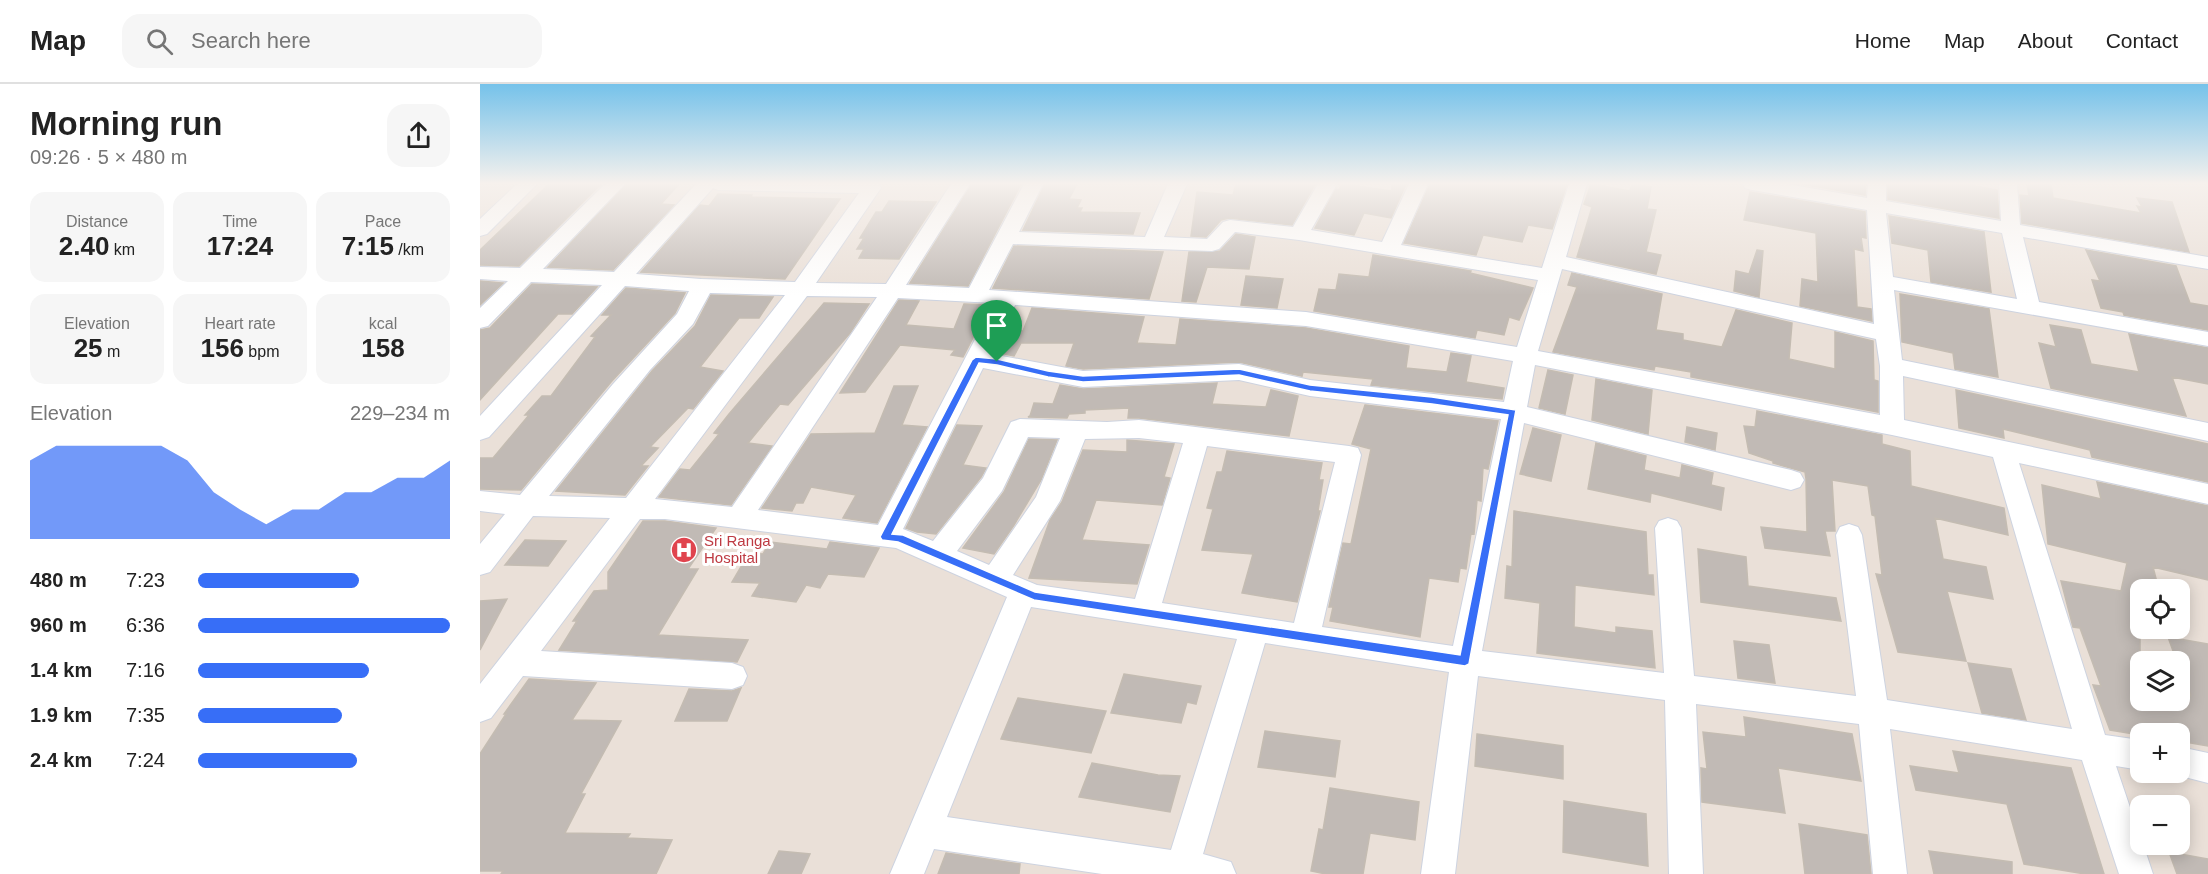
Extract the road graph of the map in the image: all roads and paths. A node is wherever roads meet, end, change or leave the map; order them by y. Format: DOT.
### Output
graph roads {
  1 [pos="580,221"];
  2 [pos="674,221"];
  3 [pos="849,221"];
  4 [pos="937,221"];
  5 [pos="1015,221"];
  6 [pos="1162,221"];
  7 [pos="1307,221"];
  8 [pos="1402,221"];
  9 [pos="1567,221"];
  10 [pos="1876,221"];
  11 [pos="1954,221"];
  12 [pos="2010,221"];
  13 [pos="2011,231"];
  14 [pos="1299,234"];
  15 [pos="1006,238"];
  16 [pos="1152,243"];
  17 [pos="1389,249"];
  18 [pos="2208,263"];
  19 [pos="1553,269"];
  20 [pos="480,273"];
  21 [pos="527,274"];
  22 [pos="621,279"];
  23 [pos="1883,282"];
  24 [pos="701,286"];
  25 [pos="802,288"];
  26 [pos="892,291"];
  27 [pos="976,296"];
  28 [pos="1008,298"];
  29 [pos="2030,309"];
  30 [pos="480,321"];
  31 [pos="1886,334"];
  32 [pos="2208,339"];
  33 [pos="1525,356"];
  34 [pos="976,360"];
  35 [pos="1891,366"];
  36 [pos="1513,412"];
  37 [pos="1892,426"];
  38 [pos="1076,430"];
  39 [pos="480,431"];
  40 [pos="2208,432"];
  41 [pos="1197,435"];
  42 [pos="2003,450"];
  43 [pos="1791,480"];
  44 [pos="2208,494"];
  45 [pos="480,501"];
  46 [pos="527,506"];
  47 [pos="633,508"];
  48 [pos="739,518"];
  49 [pos="1668,528"];
  50 [pos="1849,535"];
  51 [pos="885,537"];
  52 [pos="938,555"];
  53 [pos="480,564"];
  54 [pos="995,579"];
  55 [pos="1023,591"];
  56 [pos="1145,613"];
  57 [pos="1254,629"];
  58 [pos="1305,637"];
  59 [pos="1465,661"];
  60 [pos="515,662"];
  61 [pos="732,676"];
  62 [pos="1680,689"];
  63 [pos="480,708"];
  64 [pos="1873,712"];
  65 [pos="2093,746"];
  66 [pos="2130,753"];
  67 [pos="2190,764"];
  68 [pos="2208,768"];
  69 [pos="925,831"];
  70 [pos="1182,868"];
  71 [pos="907,874"];
  72 [pos="1219,874"];
  73 [pos="1438,874"];
  74 [pos="1686,874"];
  75 [pos="1890,874"];
  76 [pos="2136,874"];
  1 -- 21 [label="street"];
  2 -- 22 [label="street"];
  3 -- 25 [label="street"];
  4 -- 26 [label="street"];
  5 -- 15 [label="street"];
  6 -- 16 [label="street"];
  7 -- 14 [label="street"];
  8 -- 17 [label="street"];
  9 -- 19 [label="street"];
  10 -- 23 [label="street"];
  11 -- 13 [label="street"];
  12 -- 13 [label="street"];
  13 -- 18 [label="street"];
  13 -- 29 [label="street"];
  14 -- 16 [label="street"];
  14 -- 17 [label="street"];
  15 -- 16 [label="street"];
  15 -- 27 [label="street"];
  17 -- 19 [label="street"];
  19 -- 31 [label="street"];
  19 -- 33 [label="street"];
  20 -- 21 [label="street"];
  21 -- 22 [label="street"];
  21 -- 30 [label="street"];
  22 -- 24 [label="street"];
  22 -- 39 [label="street"];
  23 -- 29 [label="street"];
  23 -- 31 [label="street"];
  24 -- 25 [label="street"];
  24 -- 46 [label="street"];
  25 -- 26 [label="street"];
  25 -- 47 [label="street"];
  26 -- 27 [label="street"];
  26 -- 48 [label="street"];
  27 -- 28 [label="street"];
  28 -- 33 [label="street"];
  28 -- 34 [label="street"];
  29 -- 32 [label="street"];
  31 -- 35 [label="street"];
  33 -- 36 [label="street"];
  33 -- 37 [label="street"];
  34 -- 36 [label="street"];
  34 -- 51 [label="street"];
  35 -- 37 [label="street"];
  35 -- 40 [label="street"];
  36 -- 43 [label="street"];
  36 -- 59 [label="street"];
  37 -- 42 [label="street"];
  38 -- 41 [label="street"];
  38 -- 52 [label="street"];
  38 -- 54 [label="street"];
  41 -- 56 [label="street"];
  41 -- 58 [label="street"];
  42 -- 44 [label="street"];
  42 -- 65 [label="street"];
  45 -- 46 [label="street"];
  46 -- 47 [label="street"];
  46 -- 53 [label="street"];
  47 -- 48 [label="street"];
  47 -- 60 [label="street"];
  48 -- 51 [label="street"];
  49 -- 62 [label="street"];
  50 -- 64 [label="street"];
  51 -- 52 [label="street"];
  52 -- 54 [label="street"];
  54 -- 55 [label="street"];
  55 -- 56 [label="street"];
  55 -- 69 [label="street"];
  56 -- 57 [label="street"];
  57 -- 58 [label="street"];
  57 -- 70 [label="street"];
  58 -- 59 [label="street"];
  59 -- 62 [label="street"];
  59 -- 73 [label="street"];
  60 -- 61 [label="street"];
  60 -- 63 [label="street"];
  62 -- 64 [label="street"];
  62 -- 74 [label="street"];
  64 -- 65 [label="street"];
  64 -- 75 [label="street"];
  65 -- 66 [label="street"];
  65 -- 76 [label="street"];
  67 -- 68 [label="street"];
  69 -- 70 [label="street"];
  69 -- 71 [label="street"];
  70 -- 72 [label="street"];
}
